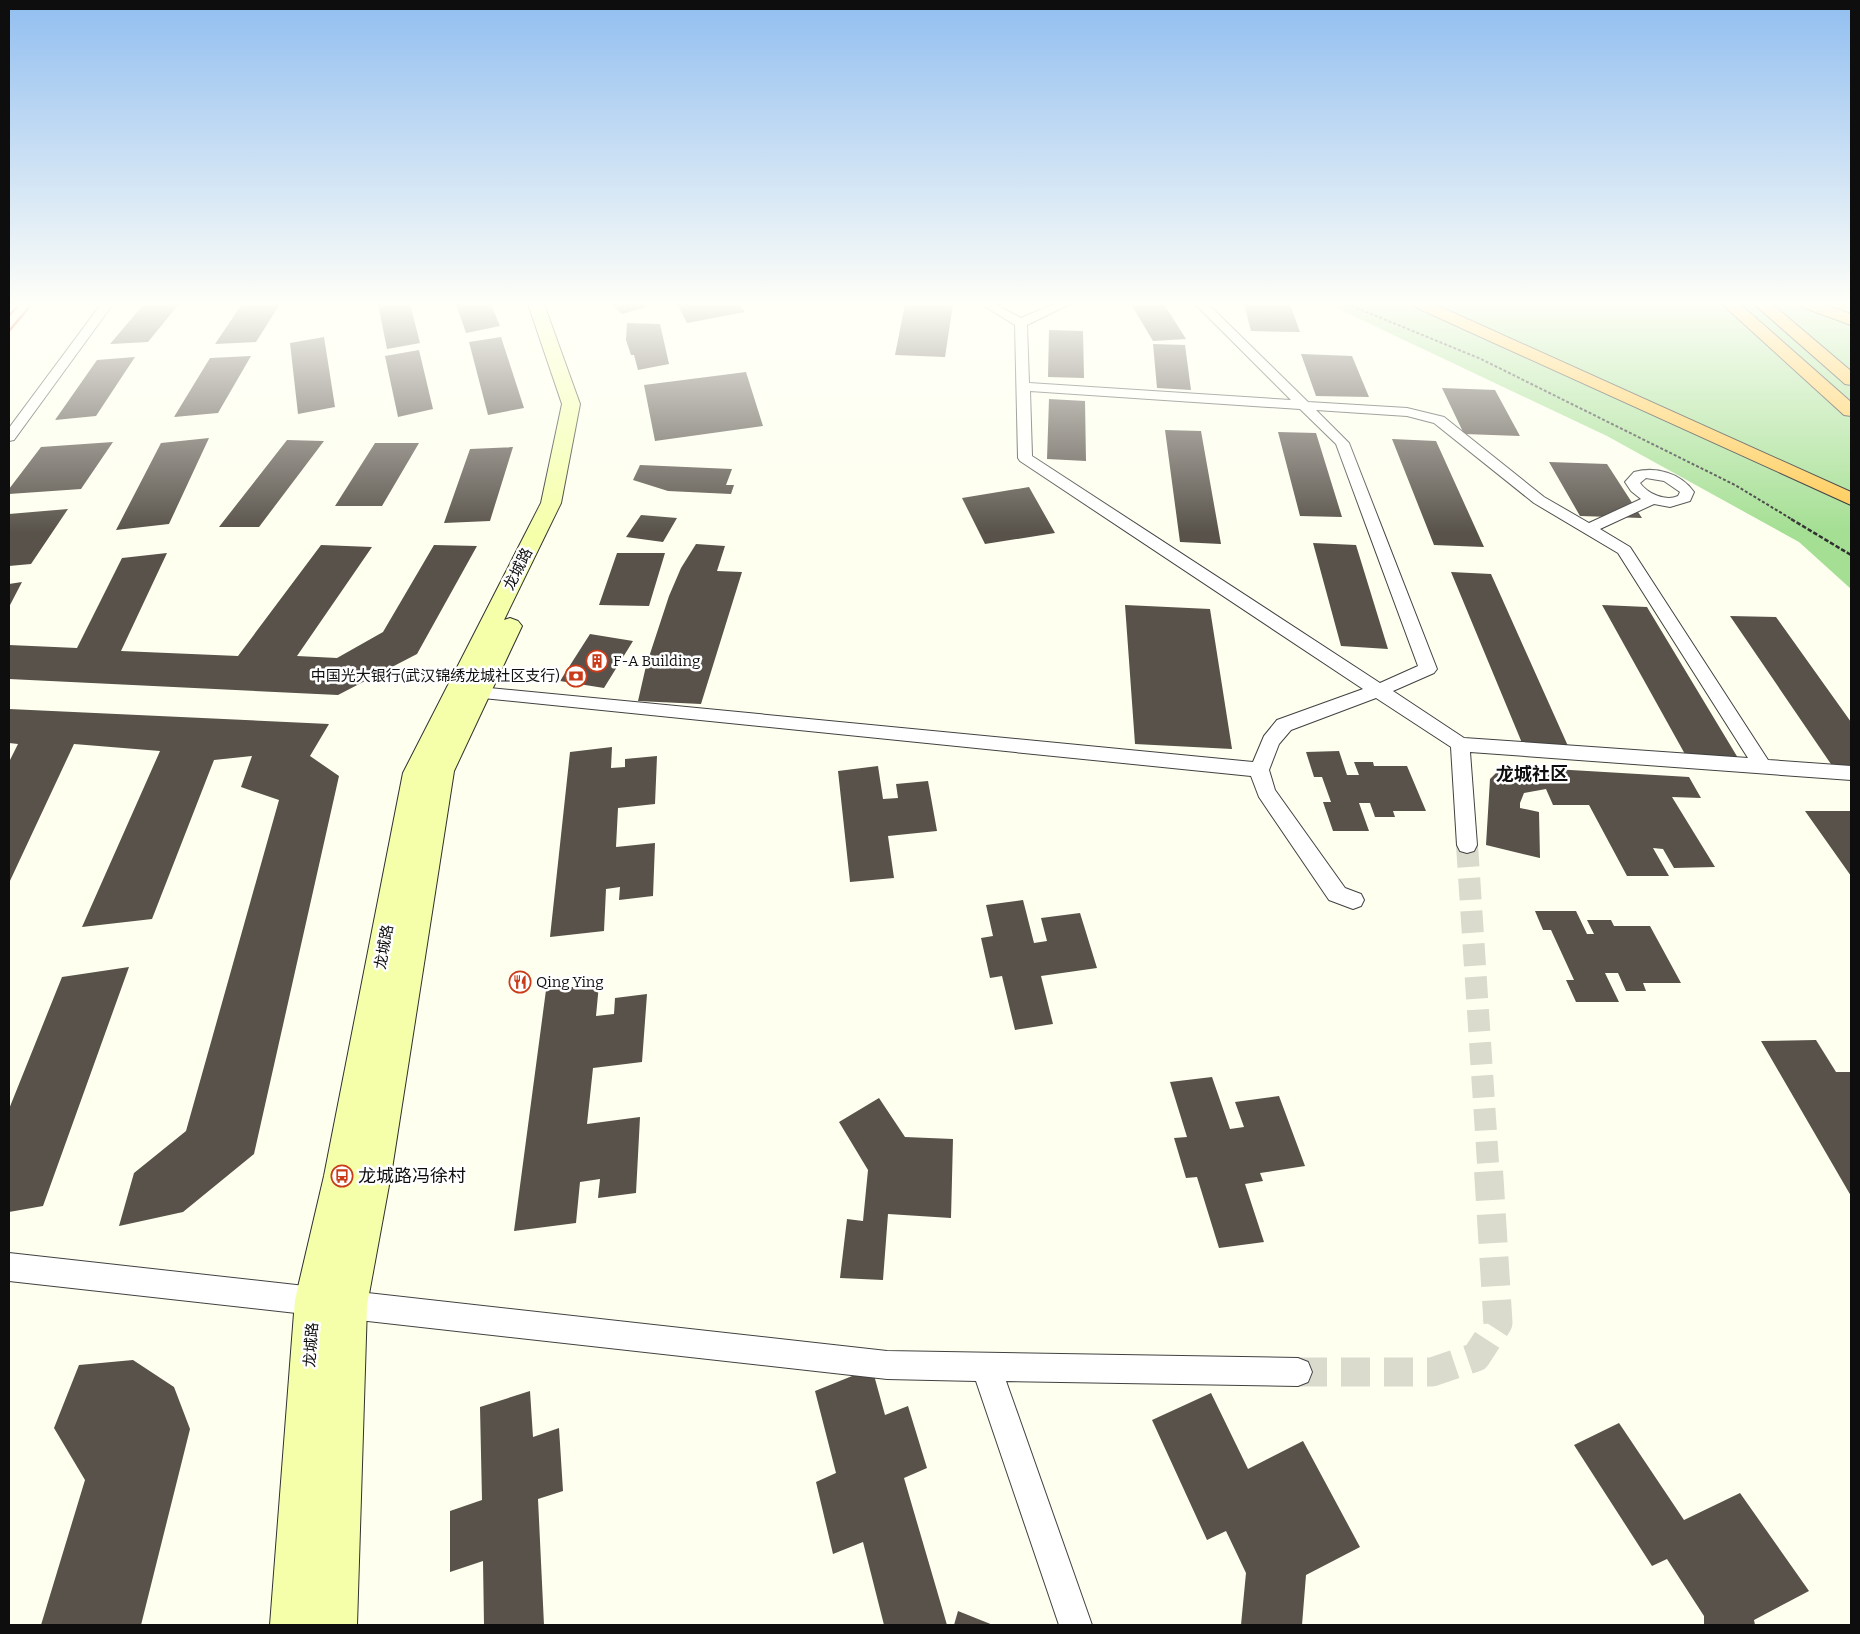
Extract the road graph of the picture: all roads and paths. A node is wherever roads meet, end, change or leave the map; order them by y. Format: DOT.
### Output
graph roads {
  1 [pos="51,380"];
  2 [pos="563,380"];
  3 [pos="578,380"];
  4 [pos="1022,380"];
  5 [pos="1278,380"];
  6 [pos="1524,380"];
  7 [pos="1589,380"];
  8 [pos="1816,380"];
  9 [pos="1022,386"];
  10 [pos="1304,406"];
  11 [pos="1851,411"];
  12 [pos="9,437"];
  13 [pos="1652,499"];
  14 [pos="1851,499"];
  15 [pos="1588,528"];
  16 [pos="1851,555"];
  17 [pos="1378,690"];
  18 [pos="479,693"];
  19 [pos="1460,744"];
  20 [pos="1763,766"];
  21 [pos="1259,770"];
  22 [pos="1851,773"];
  23 [pos="1466,845"];
  24 [pos="1353,900"];
  25 [pos="9,1268"];
  26 [pos="314,1300"];
  27 [pos="348,1305"];
  28 [pos="986,1367"];
  29 [pos="1298,1372"];
  30 [pos="293,1625"];
  31 [pos="334,1625"];
  32 [pos="1075,1625"];
  1 -- 12 [label="street"];
  2 -- 26 [label="street, 龙城路"];
  3 -- 18 [label="street, 龙城路"];
  4 -- 9 [label="street"];
  5 -- 10 [label="street"];
  6 -- 16 [label="path"];
  7 -- 14 [label="highway"];
  8 -- 11 [label="highway"];
  9 -- 10 [label="street"];
  9 -- 17 [label="street"];
  10 -- 15 [label="street"];
  10 -- 17 [label="street"];
  13 -- 15 [label="street"];
  15 -- 20 [label="street"];
  17 -- 19 [label="street"];
  17 -- 21 [label="street"];
  18 -- 21 [label="street"];
  18 -- 27 [label="street, 龙城路"];
  19 -- 20 [label="street"];
  19 -- 23 [label="street"];
  20 -- 22 [label="street"];
  21 -- 24 [label="street"];
  25 -- 26 [label="street"];
  26 -- 27 [label="street"];
  26 -- 30 [label="street, 龙城路"];
  27 -- 28 [label="street"];
  27 -- 31 [label="street, 龙城路"];
  28 -- 29 [label="street"];
  28 -- 32 [label="street"];
}
